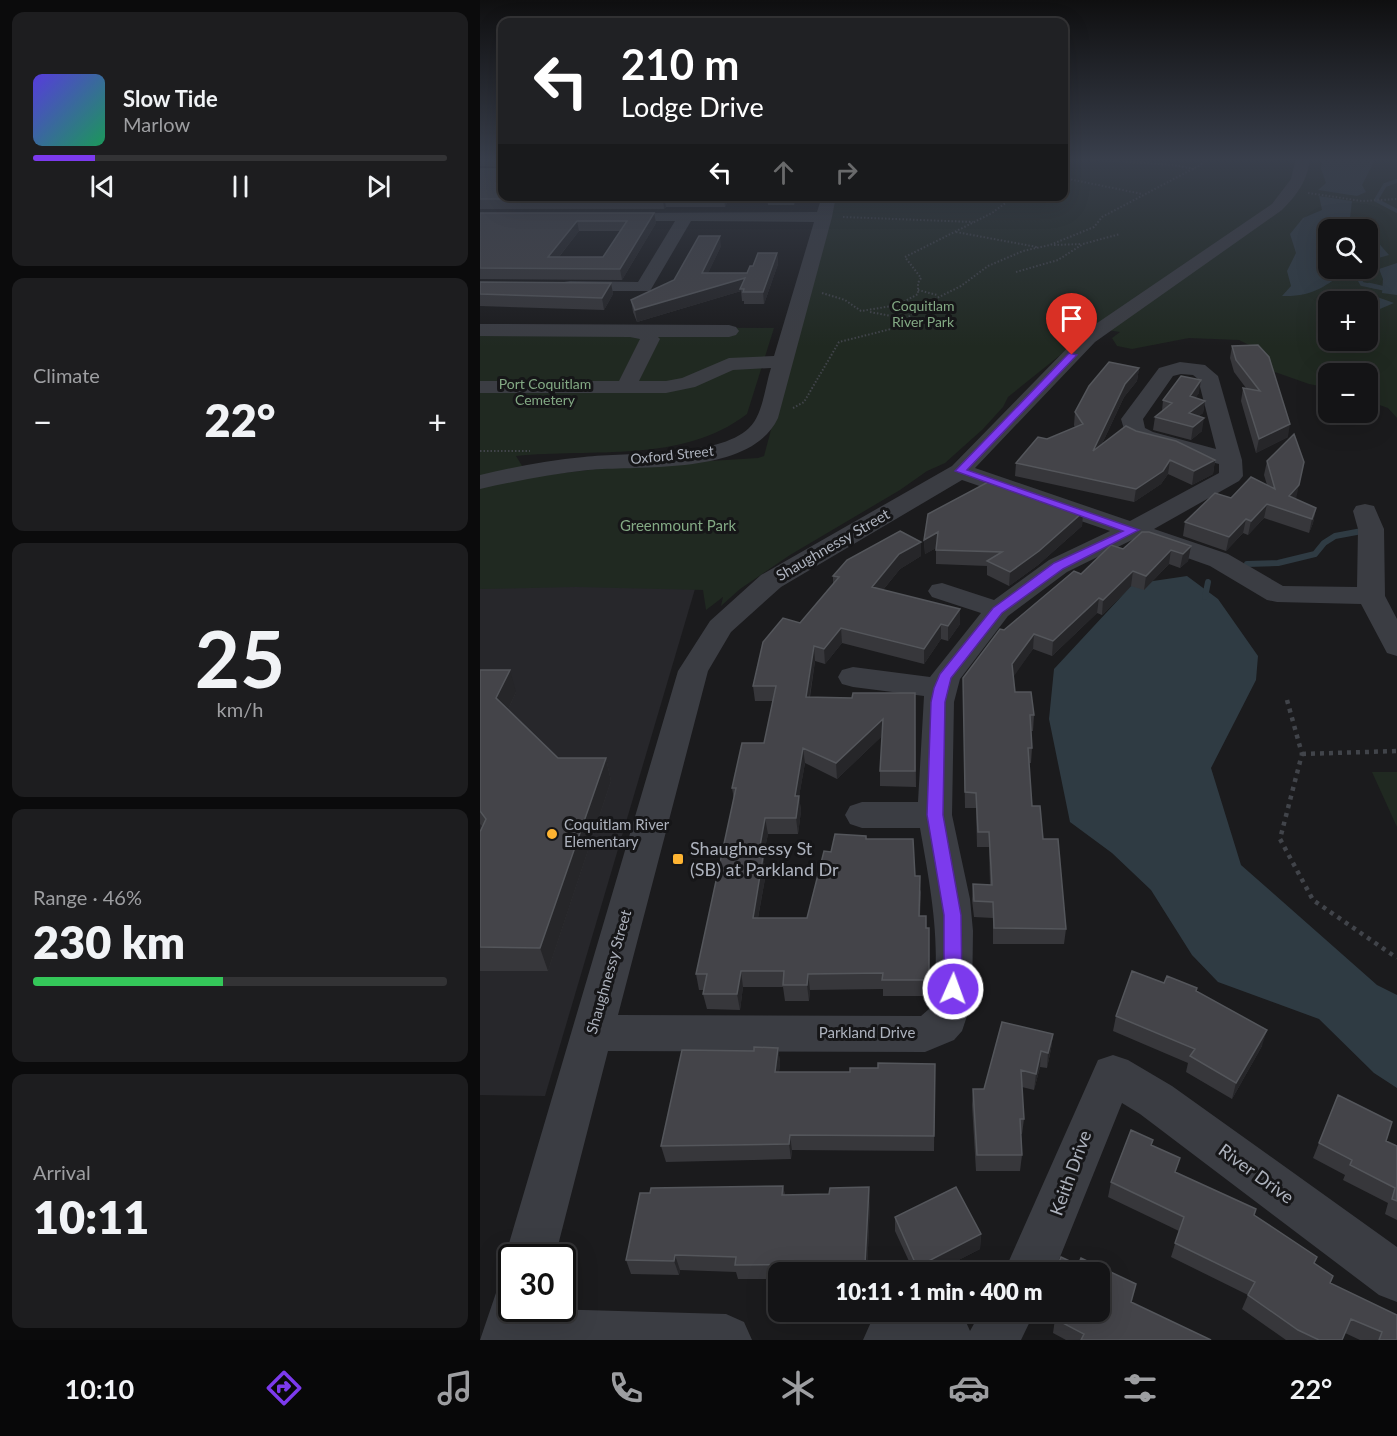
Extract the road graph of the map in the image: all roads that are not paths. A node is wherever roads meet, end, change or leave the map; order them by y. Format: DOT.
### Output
graph roads {
  1 [pos="683,221"];
  2 [pos="823,221"];
  3 [pos="1258,221"];
  4 [pos="550,286"];
  5 [pos="480,330"];
  6 [pos="630,331"];
  7 [pos="729,331"];
  8 [pos="783,362"];
  9 [pos="480,387"];
  10 [pos="626,387"];
  11 [pos="1230,460"];
  12 [pos="960,471"];
  13 [pos="480,482"];
  14 [pos="1365,512"];
  15 [pos="1133,530"];
  16 [pos="942,591"];
  17 [pos="1371,596"];
  18 [pos="998,610"];
  19 [pos="1397,647"];
  20 [pos="853,677"];
  21 [pos="941,688"];
  22 [pos="862,815"];
  23 [pos="935,815"];
  24 [pos="592,1033"];
  25 [pos="1113,1074"];
  26 [pos="534,1244"];
  27 [pos="1034,1262"];
  28 [pos="1397,1277"];
  29 [pos="1003,1322"];
  30 [pos="510,1328"];
  31 [pos="726,1340"];
  32 [pos="889,1340"];
  33 [pos="948,1340"];
  34 [pos="992,1340"];
  1 -- 4 [label="street"];
  2 -- 8 [label="street"];
  3 -- 12 [label="street, Shaughnessy Street"];
  5 -- 6 [label="street"];
  6 -- 7 [label="street"];
  6 -- 10 [label="street"];
  8 -- 10 [label="street"];
  8 -- 13 [label="street, Oxford Street"];
  9 -- 10 [label="street"];
  11 -- 11 [label="street"];
  11 -- 15 [label="street, Parkland Drive"];
  12 -- 15 [label="street"];
  12 -- 24 [label="street, Shaughnessy Street"];
  14 -- 17 [label="street"];
  15 -- 17 [label="street"];
  15 -- 18 [label="street, Parkland Drive"];
  16 -- 18 [label="street"];
  17 -- 19 [label="street"];
  18 -- 21 [label="street, Parkland Drive"];
  20 -- 21 [label="street"];
  21 -- 23 [label="street, Parkland Drive"];
  22 -- 23 [label="street"];
  23 -- 24 [label="street, Parkland Drive"];
  24 -- 26 [label="street, Shaughnessy Street"];
  25 -- 27 [label="street, Keith Drive"];
  25 -- 28 [label="street, River Drive"];
  29 -- 34 [label="street"];
  30 -- 31 [label="street"];
  32 -- 33 [label="street"];
}
